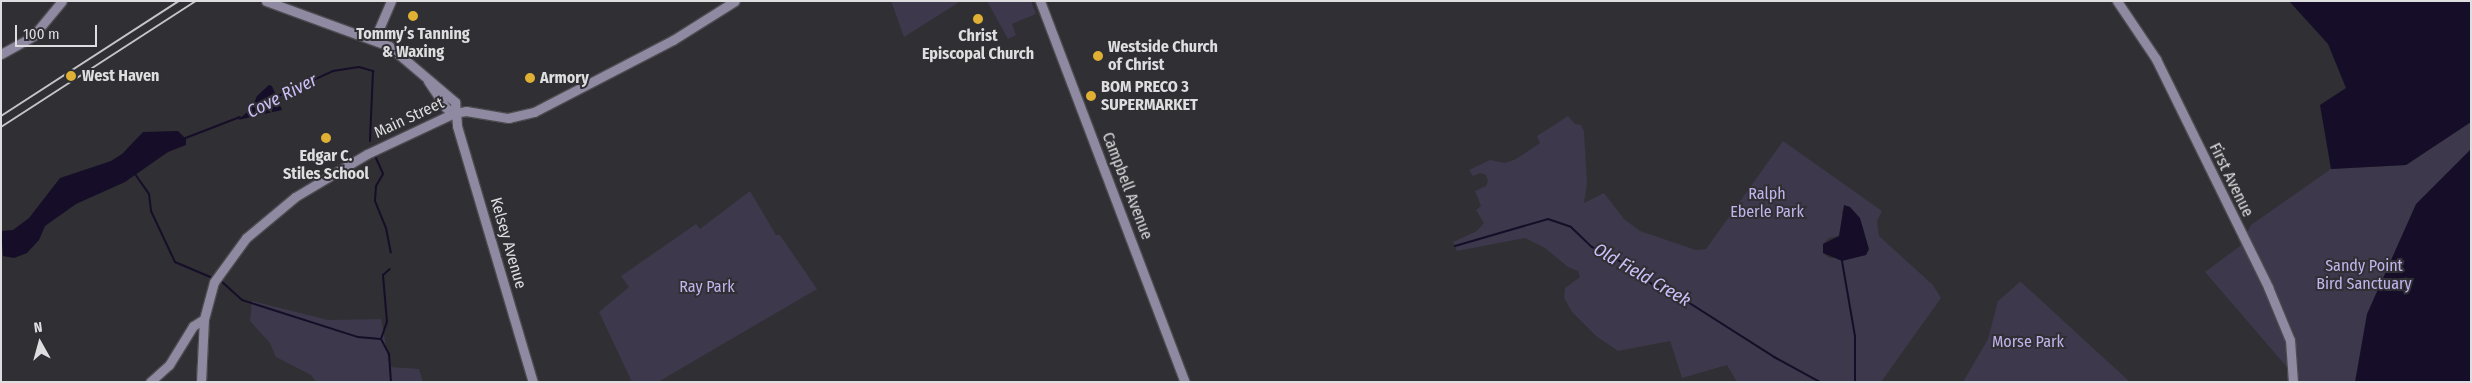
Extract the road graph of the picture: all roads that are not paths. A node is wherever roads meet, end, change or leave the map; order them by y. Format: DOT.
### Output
graph roads {
  1 [pos="62,1"];
  2 [pos="266,1"];
  3 [pos="391,1"];
  4 [pos="735,1"];
  5 [pos="1040,1"];
  6 [pos="2117,1"];
  7 [pos="375,38"];
  8 [pos="1,54"];
  9 [pos="454,113"];
  10 [pos="204,319"];
  11 [pos="150,382"];
  12 [pos="201,382"];
  13 [pos="533,382"];
  14 [pos="1185,382"];
  15 [pos="2293,382"];
  1 -- 8 [label="main road"];
  2 -- 7 [label="main road, Kelsey Avenue"];
  3 -- 7 [label="main road"];
  4 -- 9 [label="main road, Main Street"];
  5 -- 14 [label="main road, Campbell Avenue"];
  6 -- 15 [label="main road, First Avenue"];
  7 -- 9 [label="main road, Kelsey Avenue"];
  9 -- 10 [label="main road, Main Street"];
  9 -- 13 [label="main road, Kelsey Avenue"];
  10 -- 11 [label="main road"];
  10 -- 12 [label="main road, Main Street"];
}
